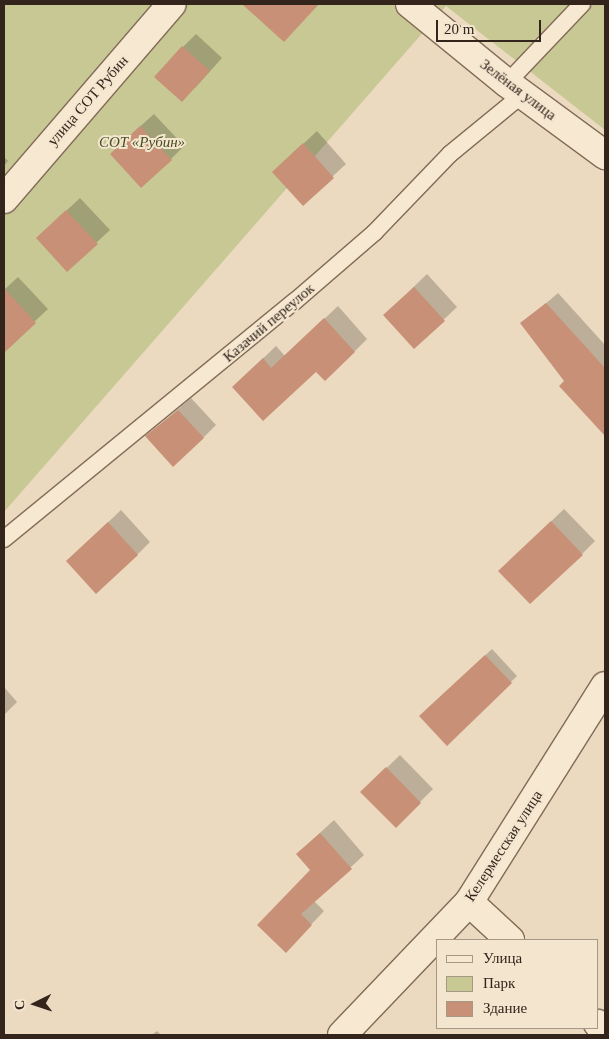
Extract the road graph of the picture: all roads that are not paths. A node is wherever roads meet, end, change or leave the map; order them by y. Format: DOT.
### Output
graph roads {
  1 [pos="172,4"];
  2 [pos="410,4"];
  3 [pos="582,4"];
  4 [pos="515,89"];
  5 [pos="605,154"];
  6 [pos="4,199"];
  7 [pos="4,539"];
  8 [pos="605,686"];
  9 [pos="470,902"];
  10 [pos="509,939"];
  11 [pos="342,1035"];
  1 -- 6 [label="street, улица СОТ Рубин"];
  2 -- 4 [label="street, Зелёная улица"];
  3 -- 4 [label="lane, Казачий переулок"];
  4 -- 5 [label="street, Зелёная улица"];
  4 -- 7 [label="lane, Казачий переулок"];
  8 -- 9 [label="street, Келермесская улица"];
  9 -- 10 [label="street"];
  9 -- 11 [label="street, Келермесская улица"];
}
